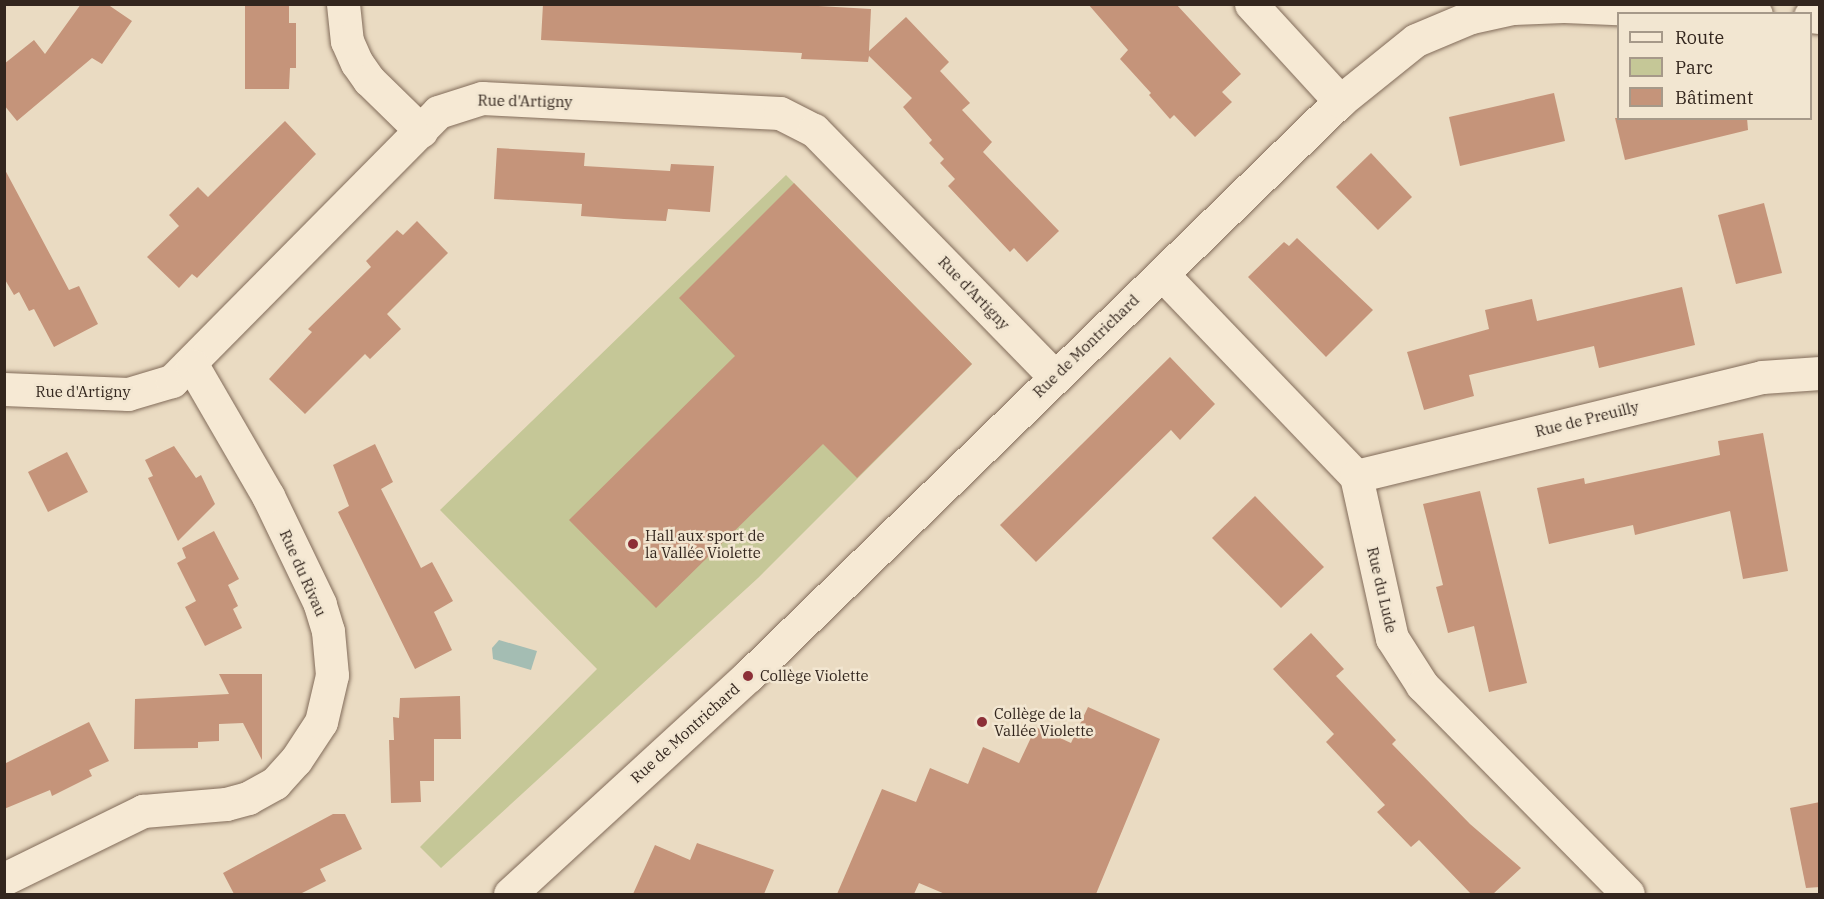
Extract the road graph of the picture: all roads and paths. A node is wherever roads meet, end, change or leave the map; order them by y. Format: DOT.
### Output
graph roads {
  1 [pos="344,4"];
  2 [pos="1251,4"];
  3 [pos="1708,12"];
  4 [pos="1447,14"];
  5 [pos="1340,101"];
  6 [pos="421,131"];
  7 [pos="1162,274"];
  8 [pos="192,365"];
  9 [pos="1820,373"];
  10 [pos="1054,376"];
  11 [pos="4,389"];
  12 [pos="1356,476"];
  13 [pos="4,879"];
  14 [pos="510,894"];
  15 [pos="1628,894"];
  1 -- 6 [label="street"];
  2 -- 5 [label="street"];
  3 -- 4 [label="street, Rue de Montrichard"];
  4 -- 5 [label="street, Rue de Montrichard"];
  5 -- 7 [label="street, Rue de Montrichard"];
  6 -- 8 [label="street, Rue d'Artigny"];
  6 -- 10 [label="street, Rue d'Artigny"];
  7 -- 10 [label="street, Rue de Montrichard"];
  7 -- 12 [label="street"];
  8 -- 11 [label="street, Rue d'Artigny"];
  8 -- 13 [label="street, Rue du Rivau"];
  9 -- 12 [label="street, Rue de Preuilly"];
  10 -- 14 [label="street, Rue de Montrichard"];
  12 -- 15 [label="street, Rue du Lude"];
}
